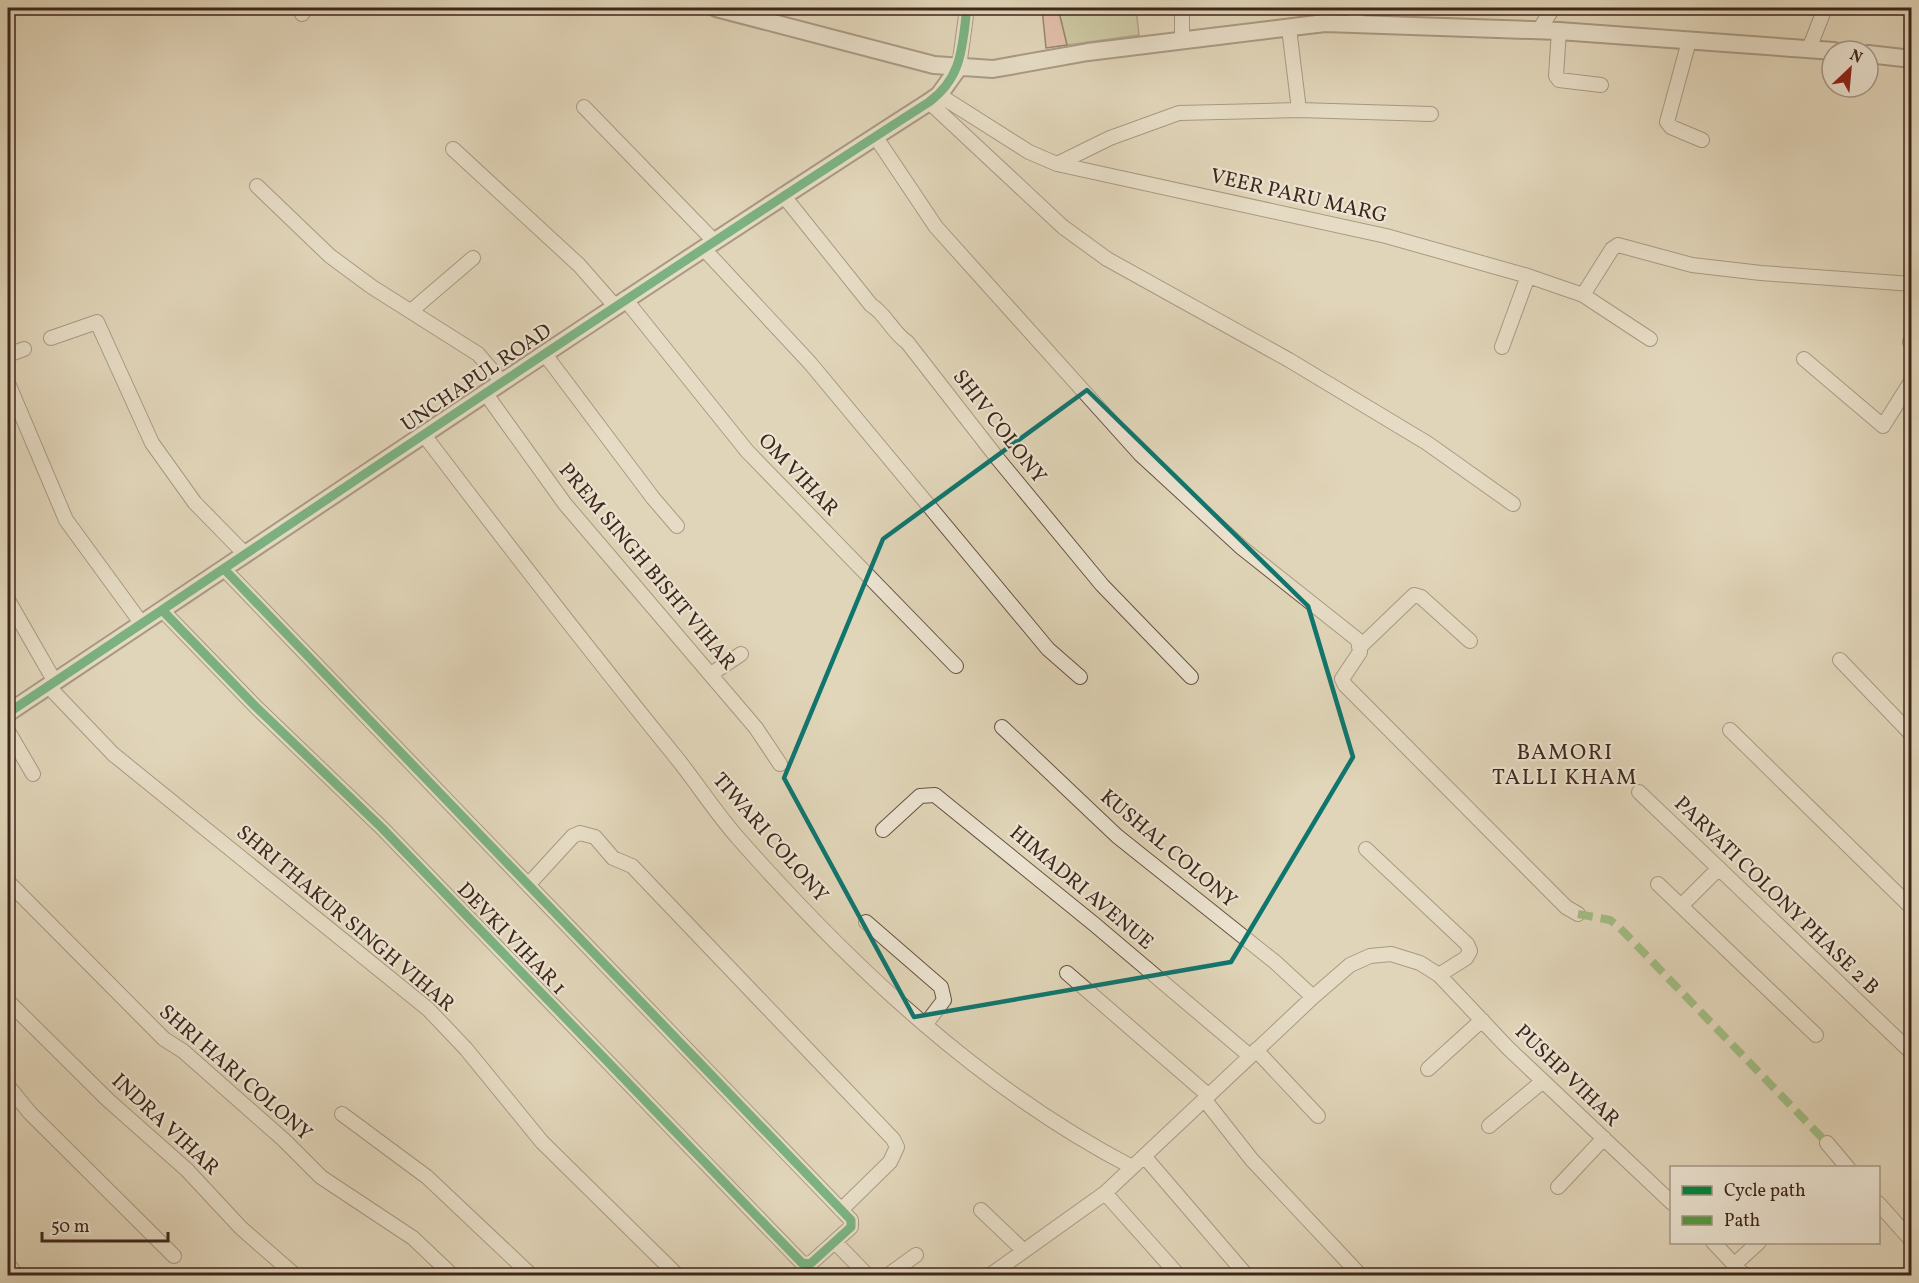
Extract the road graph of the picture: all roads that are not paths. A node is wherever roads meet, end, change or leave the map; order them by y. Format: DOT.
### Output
graph roads {
  1 [pos="716,8"];
  2 [pos="968,8"];
  3 [pos="1182,8"];
  4 [pos="1553,8"];
  5 [pos="1825,8"];
  6 [pos="1355,15"];
  7 [pos="1289,28"];
  8 [pos="1539,30"];
  9 [pos="1559,31"];
  10 [pos="1182,40"];
  11 [pos="1689,40"];
  12 [pos="1809,49"];
  13 [pos="1820,50"];
  14 [pos="1880,55"];
  15 [pos="1911,59"];
  16 [pos="959,67"];
  17 [pos="1601,85"];
  18 [pos="934,98"];
  19 [pos="584,107"];
  20 [pos="1299,110"];
  21 [pos="1431,114"];
  22 [pos="875,136"];
  23 [pos="1702,140"];
  24 [pos="453,149"];
  25 [pos="1057,164"];
  26 [pos="257,186"];
  27 [pos="783,195"];
  28 [pos="709,246"];
  29 [pos="473,258"];
  30 [pos="1528,276"];
  31 [pos="1911,284"];
  32 [pos="1582,295"];
  33 [pos="620,302"];
  34 [pos="411,311"];
  35 [pos="51,338"];
  36 [pos="1650,339"];
  37 [pos="1502,347"];
  38 [pos="24,349"];
  39 [pos="544,353"];
  40 [pos="8,355"];
  41 [pos="1804,359"];
  42 [pos="1911,381"];
  43 [pos="502,382"];
  44 [pos="8,383"];
  45 [pos="486,394"];
  46 [pos="424,435"];
  47 [pos="1513,504"];
  48 [pos="677,526"];
  49 [pos="245,554"];
  50 [pos="225,570"];
  51 [pos="8,600"];
  52 [pos="163,611"];
  53 [pos="142,624"];
  54 [pos="1470,641"];
  55 [pos="1361,646"];
  56 [pos="741,654"];
  57 [pos="1840,660"];
  58 [pos="956,666"];
  59 [pos="711,674"];
  60 [pos="1080,677"];
  61 [pos="1191,677"];
  62 [pos="51,684"];
  63 [pos="8,713"];
  64 [pos="1002,727"];
  65 [pos="1730,730"];
  66 [pos="8,731"];
  67 [pos="1911,735"];
  68 [pos="780,764"];
  69 [pos="33,774"];
  70 [pos="1639,792"];
  71 [pos="883,830"];
  72 [pos="1366,849"];
  73 [pos="1719,868"];
  74 [pos="8,882"];
  75 [pos="1658,884"];
  76 [pos="528,885"];
  77 [pos="1681,906"];
  78 [pos="1911,908"];
  79 [pos="1578,914"];
  80 [pos="866,922"];
  81 [pos="1067,974"];
  82 [pos="1439,975"];
  83 [pos="1313,997"];
  84 [pos="8,1001"];
  85 [pos="1482,1020"];
  86 [pos="925,1025"];
  87 [pos="1816,1035"];
  88 [pos="1253,1053"];
  89 [pos="1911,1053"];
  90 [pos="1428,1069"];
  91 [pos="1543,1081"];
  92 [pos="8,1086"];
  93 [pos="1206,1097"];
  94 [pos="342,1114"];
  95 [pos="1318,1116"];
  96 [pos="1489,1126"];
  97 [pos="1604,1138"];
  98 [pos="1827,1143"];
  99 [pos="1144,1156"];
  100 [pos="1847,1166"];
  101 [pos="1132,1167"];
  102 [pos="1558,1187"];
  103 [pos="1105,1193"];
  104 [pos="1670,1202"];
  105 [pos="1880,1205"];
  106 [pos="841,1210"];
  107 [pos="981,1210"];
  108 [pos="1911,1241"];
  109 [pos="836,1242"];
  110 [pos="1715,1244"];
  111 [pos="1757,1244"];
  112 [pos="1024,1251"];
  113 [pos="916,1255"];
  114 [pos="174,1256"];
  115 [pos="8,1264"];
  116 [pos="1735,1264"];
  117 [pos="17,1275"];
  118 [pos="296,1275"];
  119 [pos="453,1275"];
  120 [pos="532,1275"];
  121 [pos="678,1275"];
  122 [pos="868,1275"];
  123 [pos="887,1275"];
  124 [pos="989,1275"];
  125 [pos="1179,1275"];
  126 [pos="1247,1275"];
  127 [pos="1361,1275"];
  128 [pos="1745,1275"];
  1 -- 16 [label="street"];
  2 -- 16 [label="street"];
  3 -- 10 [label="street"];
  4 -- 8 [label="street"];
  5 -- 12 [label="street"];
  6 -- 7 [label="street"];
  6 -- 8 [label="street"];
  7 -- 10 [label="street"];
  7 -- 20 [label="street"];
  8 -- 9 [label="street"];
  9 -- 11 [label="street"];
  9 -- 17 [label="street"];
  10 -- 16 [label="street"];
  11 -- 12 [label="street"];
  11 -- 23 [label="street"];
  12 -- 13 [label="street"];
  14 -- 15 [label="street"];
  16 -- 18 [label="street, UNCHAPUL ROAD"];
  18 -- 22 [label="street, UNCHAPUL ROAD"];
  18 -- 25 [label="street, VEER PARU MARG"];
  18 -- 47 [label="street"];
  19 -- 28 [label="street"];
  20 -- 21 [label="street"];
  20 -- 25 [label="street"];
  22 -- 27 [label="street, UNCHAPUL ROAD"];
  22 -- 55 [label="street"];
  24 -- 33 [label="street, OM VIHAR"];
  25 -- 30 [label="street, VEER PARU MARG"];
  26 -- 34 [label="street"];
  27 -- 28 [label="street, UNCHAPUL ROAD"];
  27 -- 61 [label="street, SHIV COLONY"];
  28 -- 33 [label="street, UNCHAPUL ROAD"];
  28 -- 60 [label="street"];
  29 -- 34 [label="street"];
  30 -- 32 [label="street, VEER PARU MARG"];
  30 -- 37 [label="street"];
  31 -- 32 [label="street"];
  32 -- 36 [label="street, VEER PARU MARG"];
  33 -- 39 [label="street, UNCHAPUL ROAD"];
  33 -- 58 [label="street, OM VIHAR"];
  34 -- 43 [label="street"];
  35 -- 49 [label="street"];
  38 -- 40 [label="street"];
  39 -- 43 [label="street, UNCHAPUL ROAD"];
  39 -- 48 [label="street"];
  41 -- 42 [label="street"];
  43 -- 45 [label="street, UNCHAPUL ROAD"];
  44 -- 53 [label="street"];
  45 -- 46 [label="street, UNCHAPUL ROAD"];
  45 -- 59 [label="street, PREM SINGH BISHT VIHAR"];
  46 -- 49 [label="street, UNCHAPUL ROAD"];
  46 -- 86 [label="street, TIWARI COLONY"];
  49 -- 50 [label="street, UNCHAPUL ROAD"];
  50 -- 52 [label="street, UNCHAPUL ROAD"];
  50 -- 76 [label="street"];
  51 -- 62 [label="street, SHRI THAKUR SINGH VIHAR"];
  52 -- 53 [label="street, UNCHAPUL ROAD"];
  52 -- 109 [label="street, DEVKI VIHAR 1"];
  53 -- 62 [label="street, UNCHAPUL ROAD"];
  54 -- 55 [label="street"];
  55 -- 79 [label="street"];
  56 -- 59 [label="street"];
  57 -- 67 [label="street"];
  59 -- 68 [label="street, PREM SINGH BISHT VIHAR"];
  62 -- 63 [label="street, UNCHAPUL ROAD"];
  62 -- 121 [label="street, SHRI THAKUR SINGH VIHAR"];
  64 -- 83 [label="street, KUSHAL COLONY"];
  65 -- 78 [label="street"];
  66 -- 69 [label="street"];
  70 -- 73 [label="street, PARVATI COLONY PHASE 2 B"];
  71 -- 88 [label="street, HIMADRI AVENUE"];
  72 -- 82 [label="street"];
  73 -- 77 [label="street"];
  73 -- 89 [label="street, PARVATI COLONY PHASE 2 B"];
  74 -- 119 [label="street, SHRI HARI COLONY"];
  75 -- 77 [label="street"];
  76 -- 106 [label="street"];
  76 -- 106 [label="street"];
  77 -- 87 [label="street"];
  80 -- 86 [label="street"];
  81 -- 93 [label="street"];
  82 -- 83 [label="street, PUSHP VIHAR"];
  82 -- 85 [label="street, PUSHP VIHAR"];
  83 -- 88 [label="street, PUSHP VIHAR"];
  84 -- 118 [label="street, INDRA VIHAR"];
  85 -- 90 [label="street"];
  85 -- 91 [label="street, PUSHP VIHAR"];
  86 -- 101 [label="street, TIWARI COLONY"];
  88 -- 93 [label="street, PUSHP VIHAR"];
  88 -- 95 [label="street, HIMADRI AVENUE"];
  91 -- 96 [label="street"];
  91 -- 97 [label="street, PUSHP VIHAR"];
  92 -- 114 [label="street"];
  93 -- 99 [label="street, PUSHP VIHAR"];
  93 -- 127 [label="street"];
  94 -- 120 [label="street"];
  97 -- 102 [label="street"];
  97 -- 104 [label="street, PUSHP VIHAR"];
  98 -- 100 [label="street"];
  99 -- 101 [label="street, PUSHP VIHAR"];
  99 -- 126 [label="street"];
  101 -- 103 [label="street, PUSHP VIHAR"];
  103 -- 112 [label="street, PUSHP VIHAR"];
  103 -- 125 [label="street"];
  105 -- 108 [label="street"];
  106 -- 109 [label="street"];
  107 -- 112 [label="street"];
  109 -- 122 [label="street"];
  110 -- 116 [label="street"];
  111 -- 116 [label="street"];
  112 -- 124 [label="street, PUSHP VIHAR"];
  113 -- 123 [label="street"];
  115 -- 117 [label="street"];
  116 -- 128 [label="street"];
}
